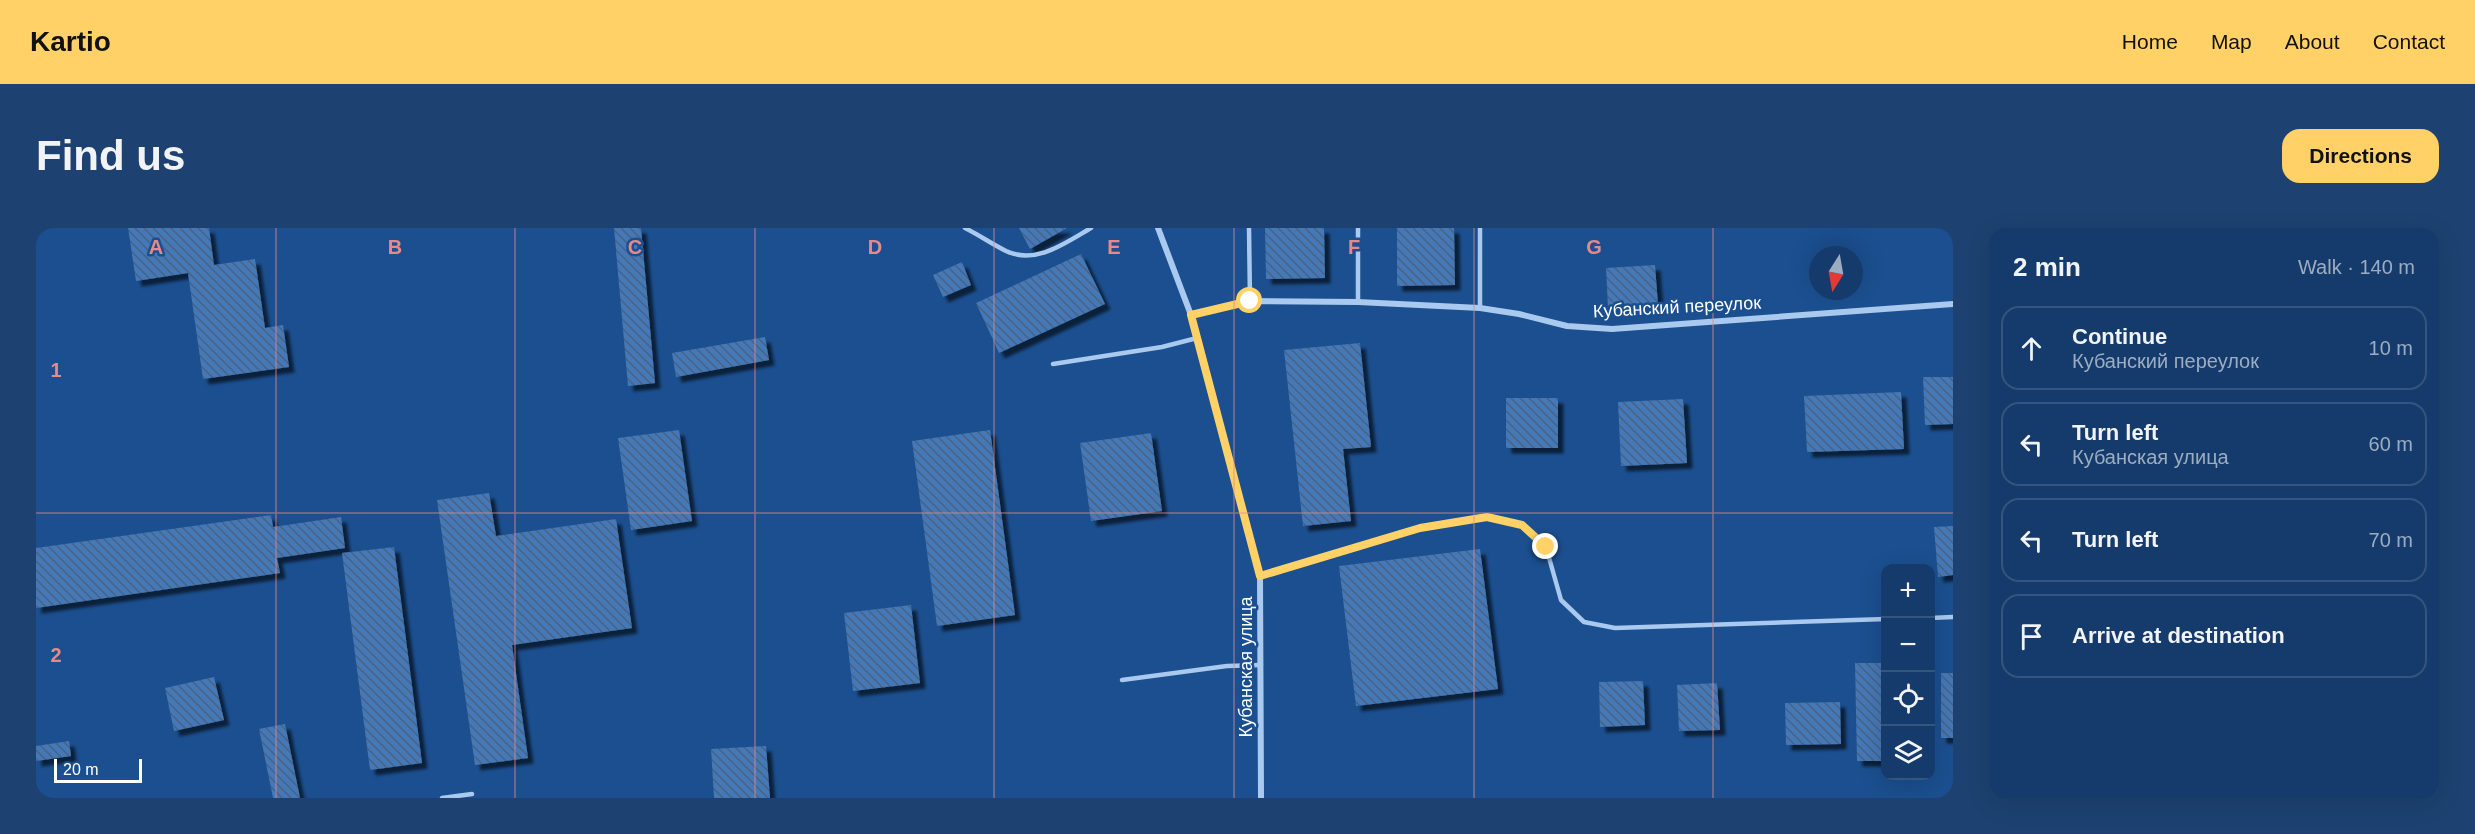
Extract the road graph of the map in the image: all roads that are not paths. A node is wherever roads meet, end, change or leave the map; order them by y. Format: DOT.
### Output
graph roads {
  1 [pos="965,228"];
  2 [pos="1091,228"];
  3 [pos="1158,228"];
  4 [pos="1249,228"];
  5 [pos="1358,228"];
  6 [pos="1480,228"];
  7 [pos="1250,301"];
  8 [pos="1358,302"];
  9 [pos="1953,304"];
  10 [pos="1480,308"];
  11 [pos="1191,315"];
  12 [pos="1197,338"];
  13 [pos="1053,364"];
  14 [pos="1260,576"];
  15 [pos="1953,617"];
  16 [pos="1935,618"];
  17 [pos="1881,619"];
  18 [pos="1261,665"];
  19 [pos="1122,680"];
  20 [pos="472,794"];
  21 [pos="442,798"];
  22 [pos="1261,798"];
  1 -- 2 [label="lane"];
  3 -- 11 [label="street, Кубанская улица"];
  4 -- 7 [label="lane"];
  5 -- 8 [label="lane"];
  6 -- 10 [label="lane"];
  7 -- 8 [label="street, Кубанский переулок"];
  7 -- 11 [label="street, Кубанский переулок"];
  8 -- 10 [label="street, Кубанский переулок"];
  9 -- 10 [label="street, Кубанский переулок"];
  11 -- 12 [label="street, Кубанская улица"];
  12 -- 13 [label="lane"];
  12 -- 14 [label="street, Кубанская улица"];
  14 -- 17 [label="lane"];
  14 -- 18 [label="street, Кубанская улица"];
  15 -- 16 [label="lane"];
  18 -- 19 [label="lane"];
  18 -- 22 [label="street, Кубанская улица"];
  20 -- 21 [label="lane"];
}
